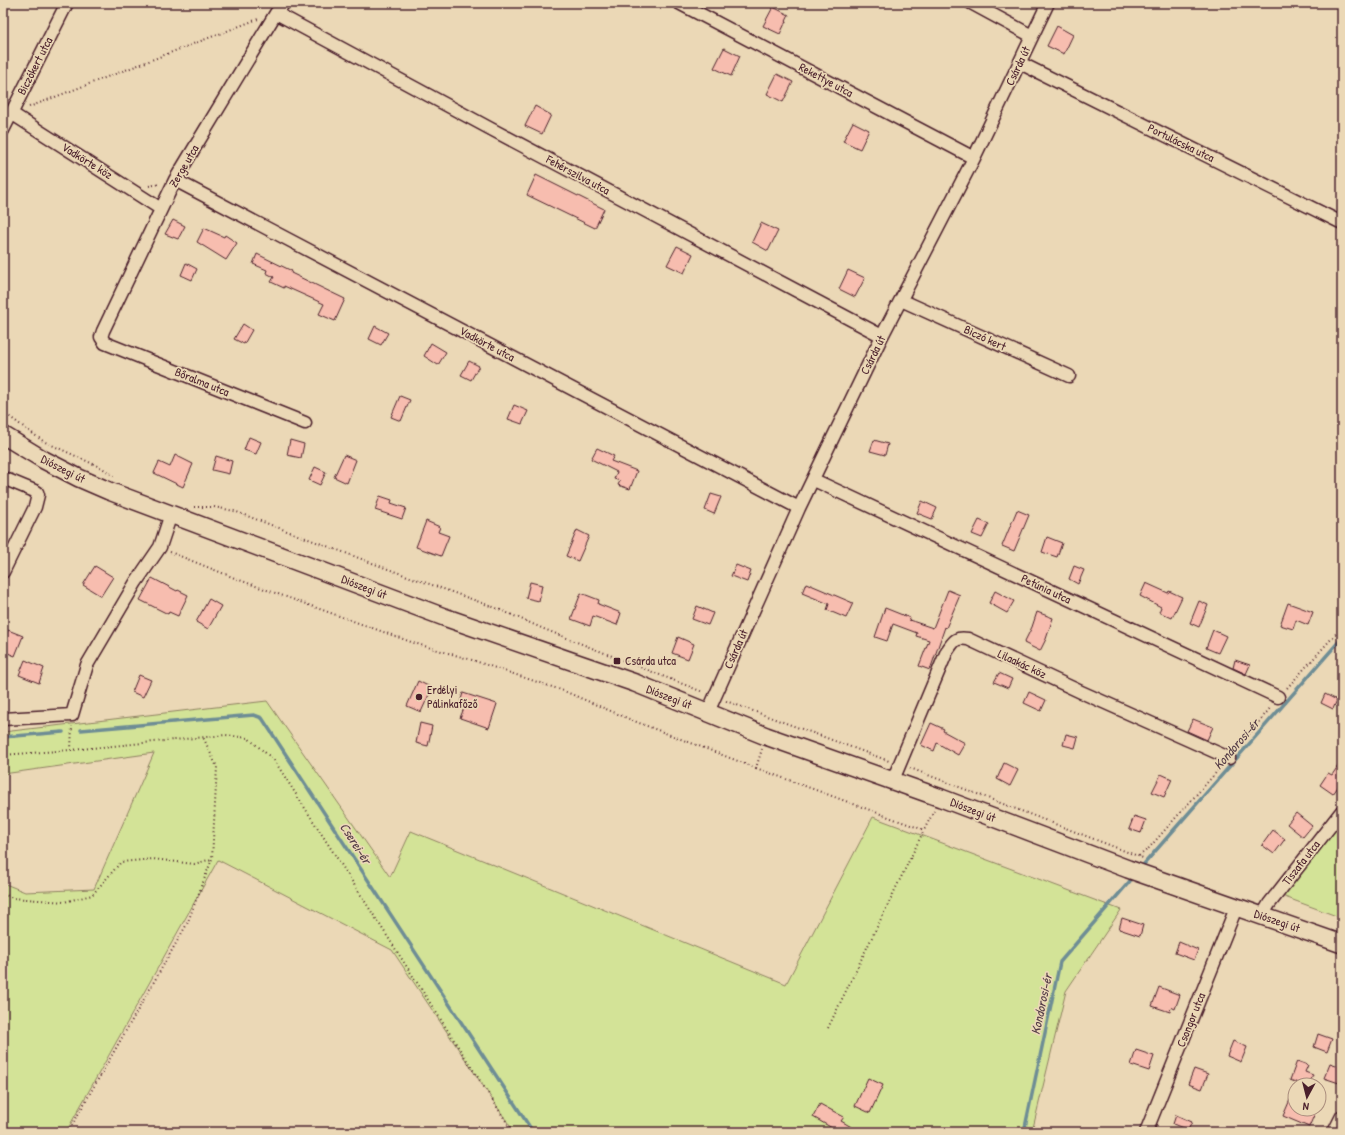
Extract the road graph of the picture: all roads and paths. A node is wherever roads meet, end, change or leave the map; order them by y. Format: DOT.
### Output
graph roads {
  1 [pos="67,3"];
  2 [pos="284,3"];
  3 [pos="679,3"];
  4 [pos="971,3"];
  5 [pos="1048,3"];
  6 [pos="276,13"];
  7 [pos="1032,36"];
  8 [pos="1020,63"];
  9 [pos="12,113"];
  10 [pos="3,130"];
  11 [pos="974,158"];
  12 [pos="175,180"];
  13 [pos="126,186"];
  14 [pos="161,209"];
  15 [pos="1342,223"];
  16 [pos="902,300"];
  17 [pos="882,336"];
  18 [pos="101,337"];
  19 [pos="1069,376"];
  20 [pos="3,412"];
  21 [pos="305,423"];
  22 [pos="3,434"];
  23 [pos="3,478"];
  24 [pos="116,478"];
  25 [pos="814,480"];
  26 [pos="187,506"];
  27 [pos="799,508"];
  28 [pos="171,514"];
  29 [pos="160,547"];
  30 [pos="3,572"];
  31 [pos="1342,627"];
  32 [pos="1278,697"];
  33 [pos="711,704"];
  34 [pos="72,715"];
  35 [pos="3,719"];
  36 [pos="766,736"];
  37 [pos="203,737"];
  38 [pos="71,750"];
  39 [pos="3,755"];
  40 [pos="1229,758"];
  41 [pos="899,764"];
  42 [pos="756,768"];
  43 [pos="893,780"];
  44 [pos="941,798"];
  45 [pos="1342,811"];
  46 [pos="924,830"];
  47 [pos="1148,849"];
  48 [pos="1142,857"];
  49 [pos="212,859"];
  50 [pos="3,894"];
  51 [pos="1236,908"];
  52 [pos="1262,916"];
  53 [pos="1342,944"];
  54 [pos="828,1028"];
  55 [pos="1342,1116"];
  56 [pos="68,1132"];
  57 [pos="513,1132"];
  58 [pos="1146,1132"];
  59 [pos="1334,1132"];
  1 -- 9 [label="street, Biczókert utca"];
  2 -- 6 [label="street, Zerge utca"];
  3 -- 11 [label="street, Rekettye utca"];
  4 -- 7 [label="street"];
  5 -- 7 [label="street, Csárda út"];
  6 -- 9 [label="path"];
  6 -- 12 [label="street, Zerge utca"];
  6 -- 17 [label="street, Fehérszilva utca"];
  7 -- 8 [label="street, Csárda út"];
  8 -- 11 [label="street, Csárda út"];
  8 -- 15 [label="street, Portulácska utca"];
  9 -- 10 [label="street, Biczókert utca"];
  9 -- 13 [label="street, Vadkörte köz"];
  11 -- 16 [label="street, Csárda út"];
  12 -- 13 [label="path"];
  12 -- 14 [label="street, Zerge utca"];
  12 -- 27 [label="street, Vadkörte utca"];
  13 -- 14 [label="street, Vadkörte köz"];
  14 -- 18 [label="street, Zerge utca"];
  16 -- 17 [label="street, Csárda út"];
  16 -- 19 [label="street, Biczó kert"];
  17 -- 25 [label="street, Csárda út"];
  18 -- 21 [label="street, Bőralma utca"];
  20 -- 24 [label="path"];
  22 -- 28 [label="main road, Diószegi út"];
  23 -- 30 [label="street"];
  25 -- 27 [label="street, Csárda út"];
  25 -- 32 [label="street, Petúnia utca"];
  26 -- 33 [label="path"];
  27 -- 33 [label="street, Csárda út"];
  28 -- 29 [label="street"];
  28 -- 33 [label="main road, Diószegi út"];
  29 -- 34 [label="street"];
  29 -- 42 [label="path"];
  31 -- 32 [label="path"];
  32 -- 40 [label="path"];
  33 -- 36 [label="main road, Diószegi út"];
  33 -- 41 [label="path"];
  34 -- 35 [label="street"];
  34 -- 38 [label="path"];
  36 -- 42 [label="path"];
  36 -- 43 [label="main road, Diószegi út"];
  37 -- 38 [label="path"];
  37 -- 49 [label="path"];
  37 -- 57 [label="path"];
  38 -- 39 [label="path"];
  40 -- 41 [label="street, Lilaakác köz"];
  40 -- 47 [label="path"];
  41 -- 43 [label="street, Lilaakác köz"];
  41 -- 48 [label="path"];
  42 -- 46 [label="path"];
  43 -- 44 [label="main road, Diószegi út"];
  44 -- 46 [label="path"];
  44 -- 51 [label="main road, Diószegi út"];
  45 -- 52 [label="street, Tiszafa utca"];
  46 -- 54 [label="path"];
  49 -- 50 [label="path"];
  49 -- 56 [label="path"];
  51 -- 52 [label="main road, Diószegi út"];
  51 -- 58 [label="street, Csongor utca"];
  52 -- 53 [label="main road, Diószegi út"];
  55 -- 59 [label="street"];
}
